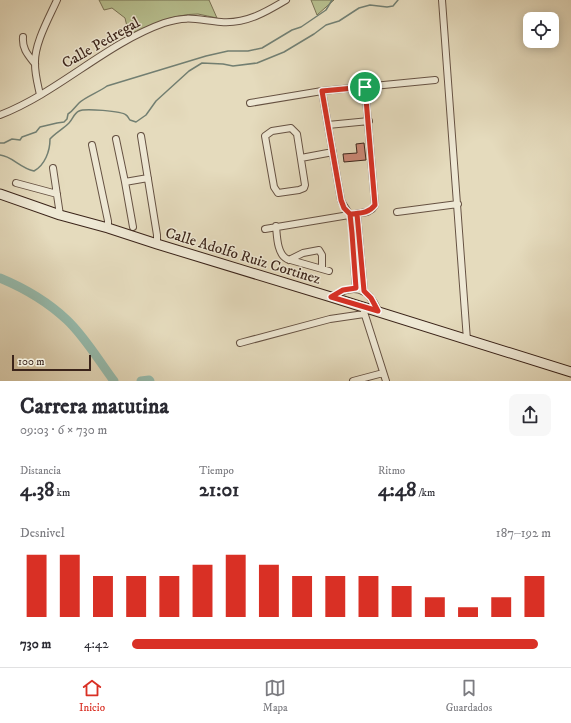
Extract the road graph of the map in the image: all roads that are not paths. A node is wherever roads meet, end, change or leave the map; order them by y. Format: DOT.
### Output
graph roads {
  1 [pos="57,0"];
  2 [pos="286,0"];
  3 [pos="442,0"];
  4 [pos="23,37"];
  5 [pos="35,64"];
  6 [pos="435,80"];
  7 [pos="365,87"];
  8 [pos="322,91"];
  9 [pos="40,95"];
  10 [pos="250,103"];
  11 [pos="0,115"];
  12 [pos="369,121"];
  13 [pos="328,125"];
  14 [pos="141,136"];
  15 [pos="116,139"];
  16 [pos="92,145"];
  17 [pos="333,152"];
  18 [pos="301,158"];
  19 [pos="53,168"];
  20 [pos="148,178"];
  21 [pos="124,182"];
  22 [pos="16,183"];
  23 [pos="0,194"];
  24 [pos="57,194"];
  25 [pos="458,204"];
  26 [pos="397,212"];
  27 [pos="350,214"];
  28 [pos="357,214"];
  29 [pos="60,215"];
  30 [pos="276,226"];
  31 [pos="133,227"];
  32 [pos="108,228"];
  33 [pos="265,229"];
  34 [pos="157,244"];
  35 [pos="290,260"];
  36 [pos="322,269"];
  37 [pos="329,272"];
  38 [pos="356,288"];
  39 [pos="364,291"];
  40 [pos="331,297"];
  41 [pos="363,310"];
  42 [pos="378,311"];
  43 [pos="467,340"];
  44 [pos="240,343"];
  45 [pos="571,372"];
  46 [pos="383,373"];
  47 [pos="353,381"];
  48 [pos="386,381"];
  1 -- 5 [label="street"];
  2 -- 9 [label="street, Calle Pedregal"];
  3 -- 25 [label="street"];
  4 -- 5 [label="street"];
  5 -- 9 [label="street"];
  6 -- 7 [label="street"];
  7 -- 8 [label="street"];
  7 -- 12 [label="street"];
  8 -- 10 [label="street"];
  8 -- 13 [label="street"];
  9 -- 11 [label="street, Calle Pedregal"];
  12 -- 13 [label="street"];
  12 -- 28 [label="street"];
  13 -- 17 [label="street"];
  14 -- 20 [label="street"];
  15 -- 21 [label="street"];
  16 -- 32 [label="street"];
  17 -- 18 [label="street"];
  17 -- 27 [label="street"];
  18 -- 18 [label="street"];
  19 -- 24 [label="street"];
  20 -- 21 [label="street"];
  20 -- 34 [label="street"];
  21 -- 31 [label="street"];
  22 -- 24 [label="street"];
  23 -- 29 [label="main road, Calle Adolfo Ruiz Cortinez"];
  24 -- 29 [label="street"];
  25 -- 26 [label="street"];
  25 -- 43 [label="street"];
  27 -- 28 [label="street"];
  27 -- 30 [label="street"];
  27 -- 38 [label="street"];
  28 -- 39 [label="street"];
  29 -- 32 [label="main road, Calle Adolfo Ruiz Cortinez"];
  30 -- 33 [label="street"];
  30 -- 35 [label="street"];
  32 -- 34 [label="main road, Calle Adolfo Ruiz Cortinez"];
  34 -- 40 [label="main road, Calle Adolfo Ruiz Cortinez"];
  35 -- 36 [label="street"];
  35 -- 36 [label="street"];
  36 -- 37 [label="street"];
  38 -- 39 [label="street"];
  38 -- 40 [label="street"];
  39 -- 42 [label="street"];
  40 -- 41 [label="main road, Calle Adolfo Ruiz Cortinez"];
  41 -- 42 [label="main road, Calle Adolfo Ruiz Cortinez"];
  41 -- 44 [label="street"];
  41 -- 46 [label="street"];
  42 -- 43 [label="main road, Calle Adolfo Ruiz Cortinez"];
  43 -- 45 [label="main road, Calle Adolfo Ruiz Cortinez"];
  46 -- 47 [label="street"];
  46 -- 48 [label="street"];
}
